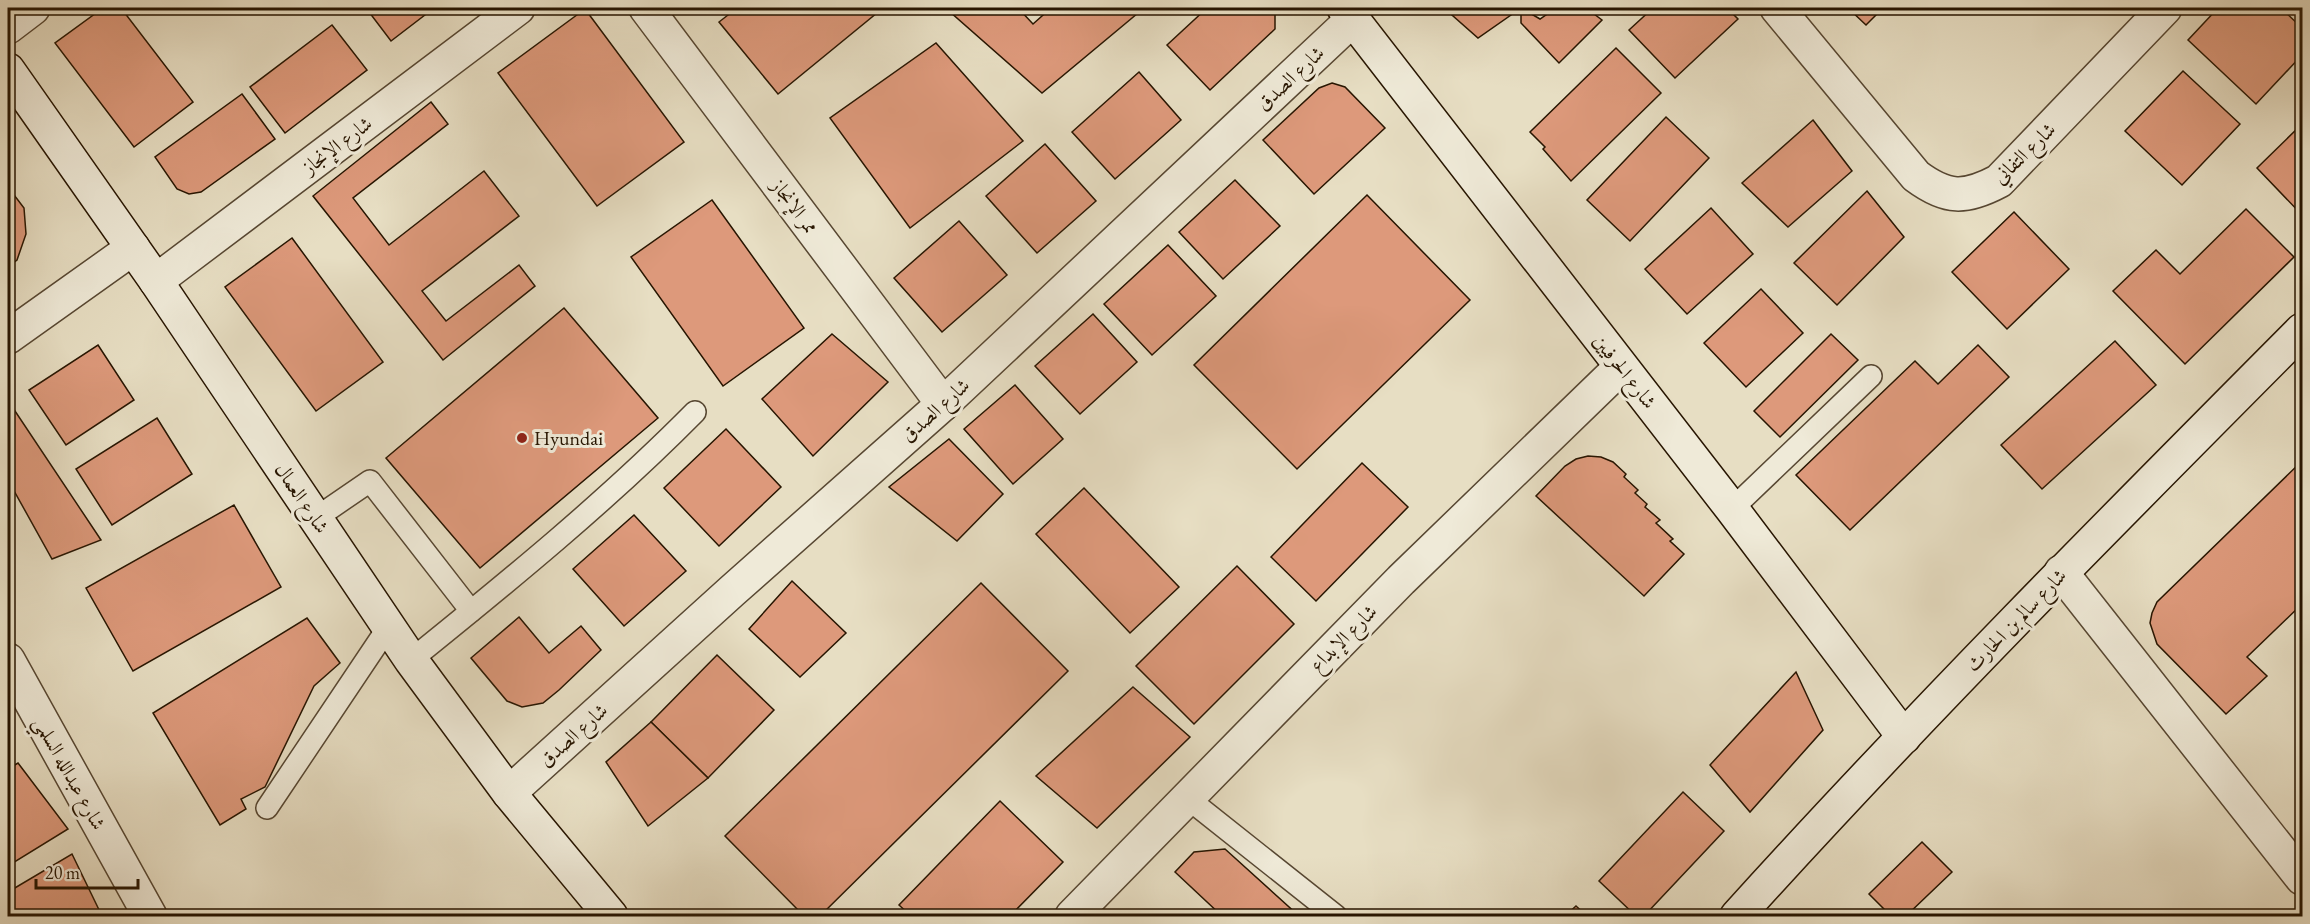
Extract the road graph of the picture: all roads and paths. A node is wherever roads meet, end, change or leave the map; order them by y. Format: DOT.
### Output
graph roads {
  1 [pos="33,8"];
  2 [pos="518,8"];
  3 [pos="646,8"];
  4 [pos="1777,8"];
  5 [pos="2165,8"];
  6 [pos="1349,13"];
  7 [pos="8,27"];
  8 [pos="8,70"];
  9 [pos="133,248"];
  10 [pos="156,281"];
  11 [pos="2302,330"];
  12 [pos="8,337"];
  13 [pos="1621,367"];
  14 [pos="1871,376"];
  15 [pos="944,404"];
  16 [pos="695,412"];
  17 [pos="1732,509"];
  18 [pos="316,518"];
  19 [pos="2061,572"];
  20 [pos="471,611"];
  21 [pos="388,626"];
  22 [pos="8,660"];
  23 [pos="411,660"];
  24 [pos="1904,737"];
  25 [pos="509,793"];
  26 [pos="1186,797"];
  27 [pos="267,808"];
  28 [pos="2302,878"];
  29 [pos="150,916"];
  30 [pos="610,916"];
  31 [pos="1072,916"];
  32 [pos="1336,916"];
  33 [pos="1737,916"];
  1 -- 7 [label="street"];
  2 -- 10 [label="street, شارع الإنجاز"];
  3 -- 15 [label="street, ممر الإنجاز"];
  4 -- 5 [label="street, شارع التفاني"];
  6 -- 13 [label="street, شارع الحرفيين"];
  6 -- 15 [label="street, شارع الصدق"];
  8 -- 9 [label="street, شارع العمال"];
  9 -- 10 [label="street, شارع العمال"];
  9 -- 12 [label="street"];
  10 -- 18 [label="street, شارع العمال"];
  11 -- 19 [label="street, شارع سالم بن الحارث"];
  13 -- 17 [label="street, شارع الحرفيين"];
  13 -- 26 [label="street, شارع الإبداع"];
  14 -- 17 [label="lane"];
  15 -- 25 [label="street, شارع الصدق"];
  16 -- 20 [label="lane"];
  17 -- 24 [label="street, شارع الحرفيين"];
  18 -- 20 [label="lane"];
  18 -- 21 [label="street, شارع العمال"];
  19 -- 24 [label="street, شارع سالم بن الحارث"];
  19 -- 28 [label="street"];
  20 -- 23 [label="lane"];
  21 -- 23 [label="street, شارع العمال"];
  21 -- 27 [label="lane"];
  22 -- 29 [label="street, شارع عبدالله السلمي"];
  23 -- 25 [label="street, شارع العمال"];
  24 -- 33 [label="street, شارع سالم بن الحارث"];
  25 -- 30 [label="street, شارع العمال"];
  26 -- 31 [label="street, شارع الإبداع"];
  26 -- 32 [label="lane"];
}
